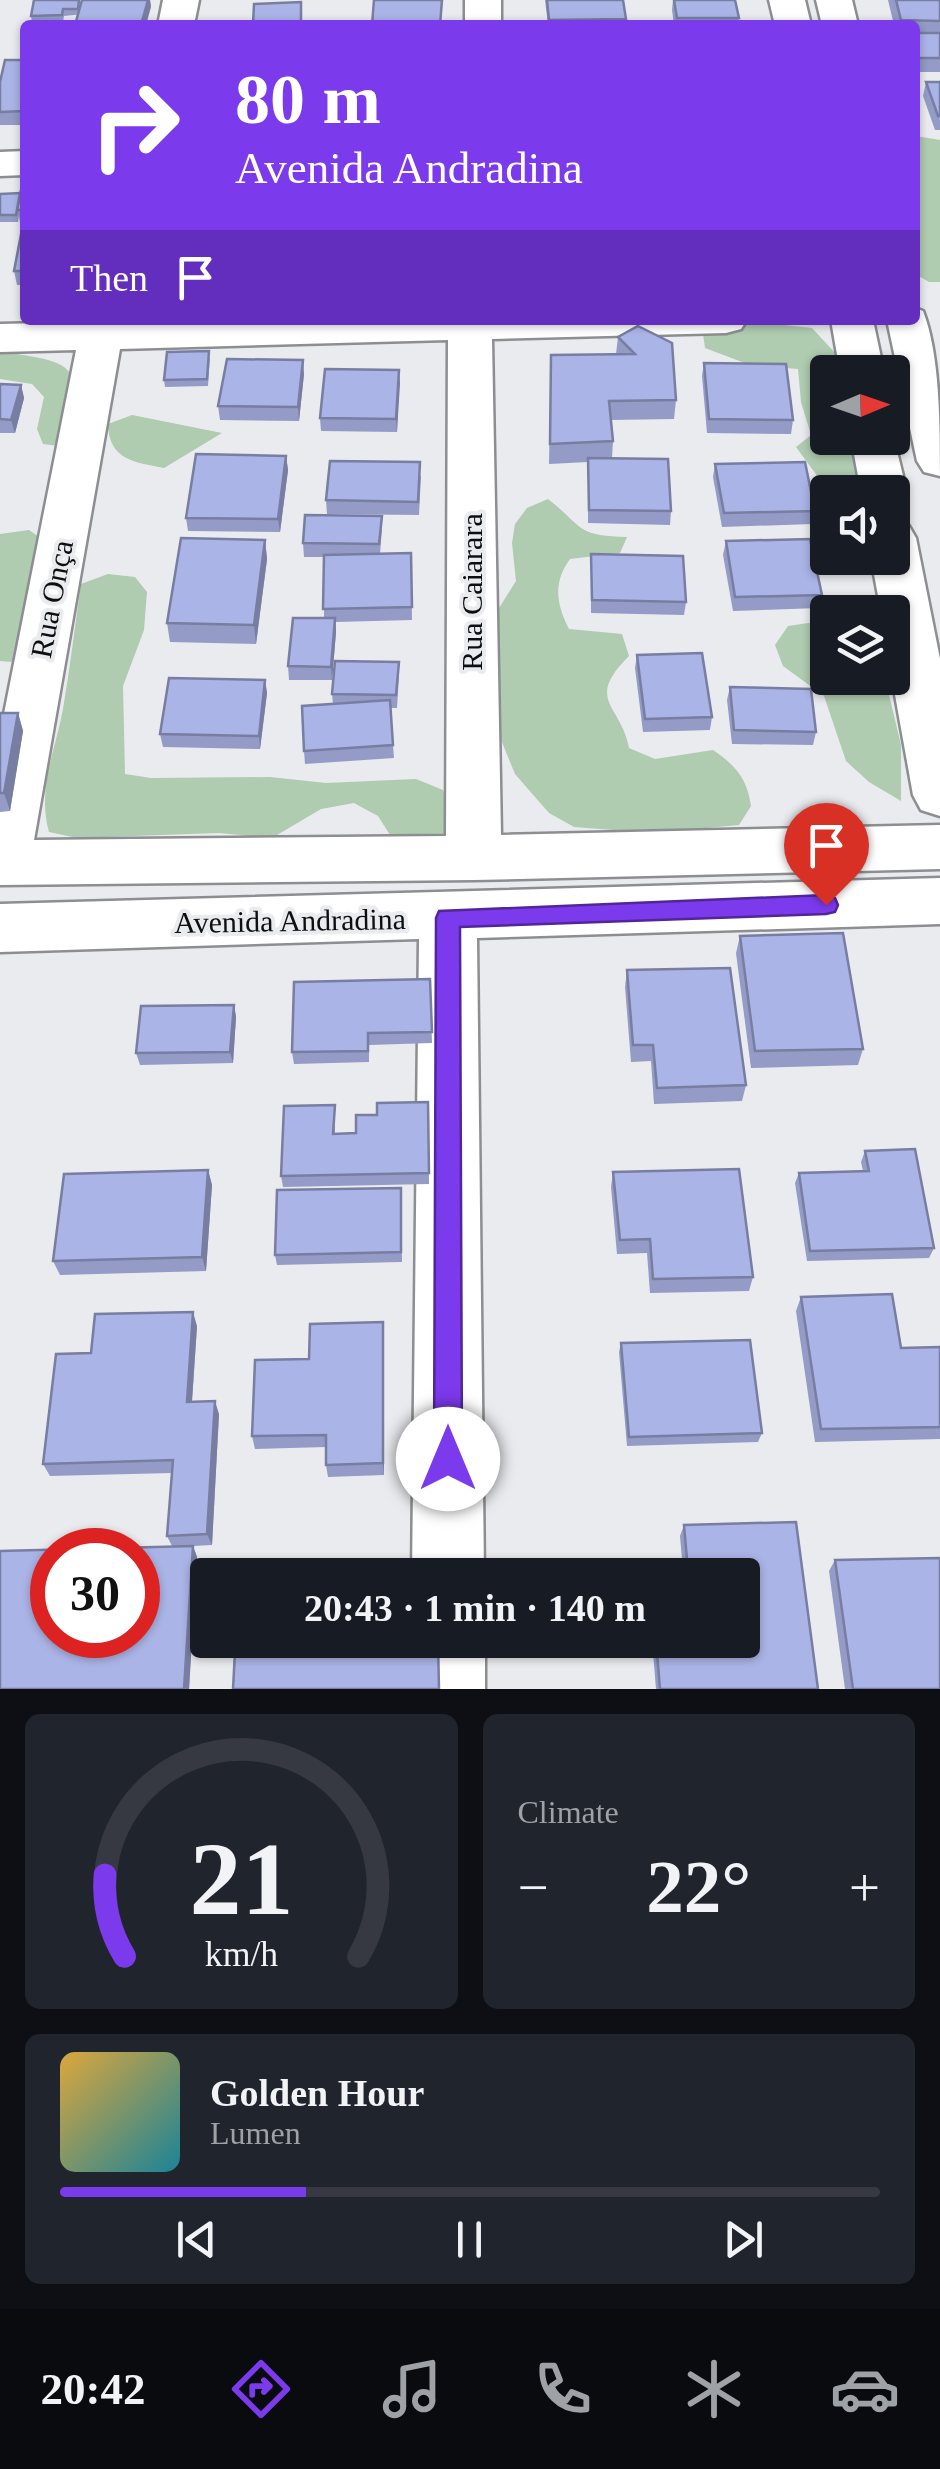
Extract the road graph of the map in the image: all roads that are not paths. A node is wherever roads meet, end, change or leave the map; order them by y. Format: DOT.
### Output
graph roads {
  1 [pos="543,325"];
  2 [pos="853,325"];
  3 [pos="909,325"];
  4 [pos="470,327"];
  5 [pos="101,336"];
  6 [pos="0,338"];
  7 [pos="859,355"];
  8 [pos="940,460"];
  9 [pos="899,575"];
  10 [pos="940,795"];
  11 [pos="940,847"];
  12 [pos="474,858"];
  13 [pos="1,863"];
  14 [pos="940,901"];
  15 [pos="448,918"];
  16 [pos="0,928"];
  17 [pos="448,1558"];
  18 [pos="448,1658"];
  19 [pos="448,1689"];
  1 -- 4 [label="street"];
  2 -- 7 [label="street"];
  3 -- 8 [label="street"];
  4 -- 5 [label="street"];
  4 -- 12 [label="street, Rua Caiarara"];
  5 -- 6 [label="street"];
  5 -- 13 [label="street, Rua Onça"];
  9 -- 10 [label="street"];
  11 -- 12 [label="street, Avenida Andradina"];
  12 -- 13 [label="street, Avenida Andradina"];
  14 -- 15 [label="street, Avenida Andradina"];
  15 -- 16 [label="street, Avenida Andradina"];
  15 -- 17 [label="street"];
  18 -- 19 [label="street"];
}
